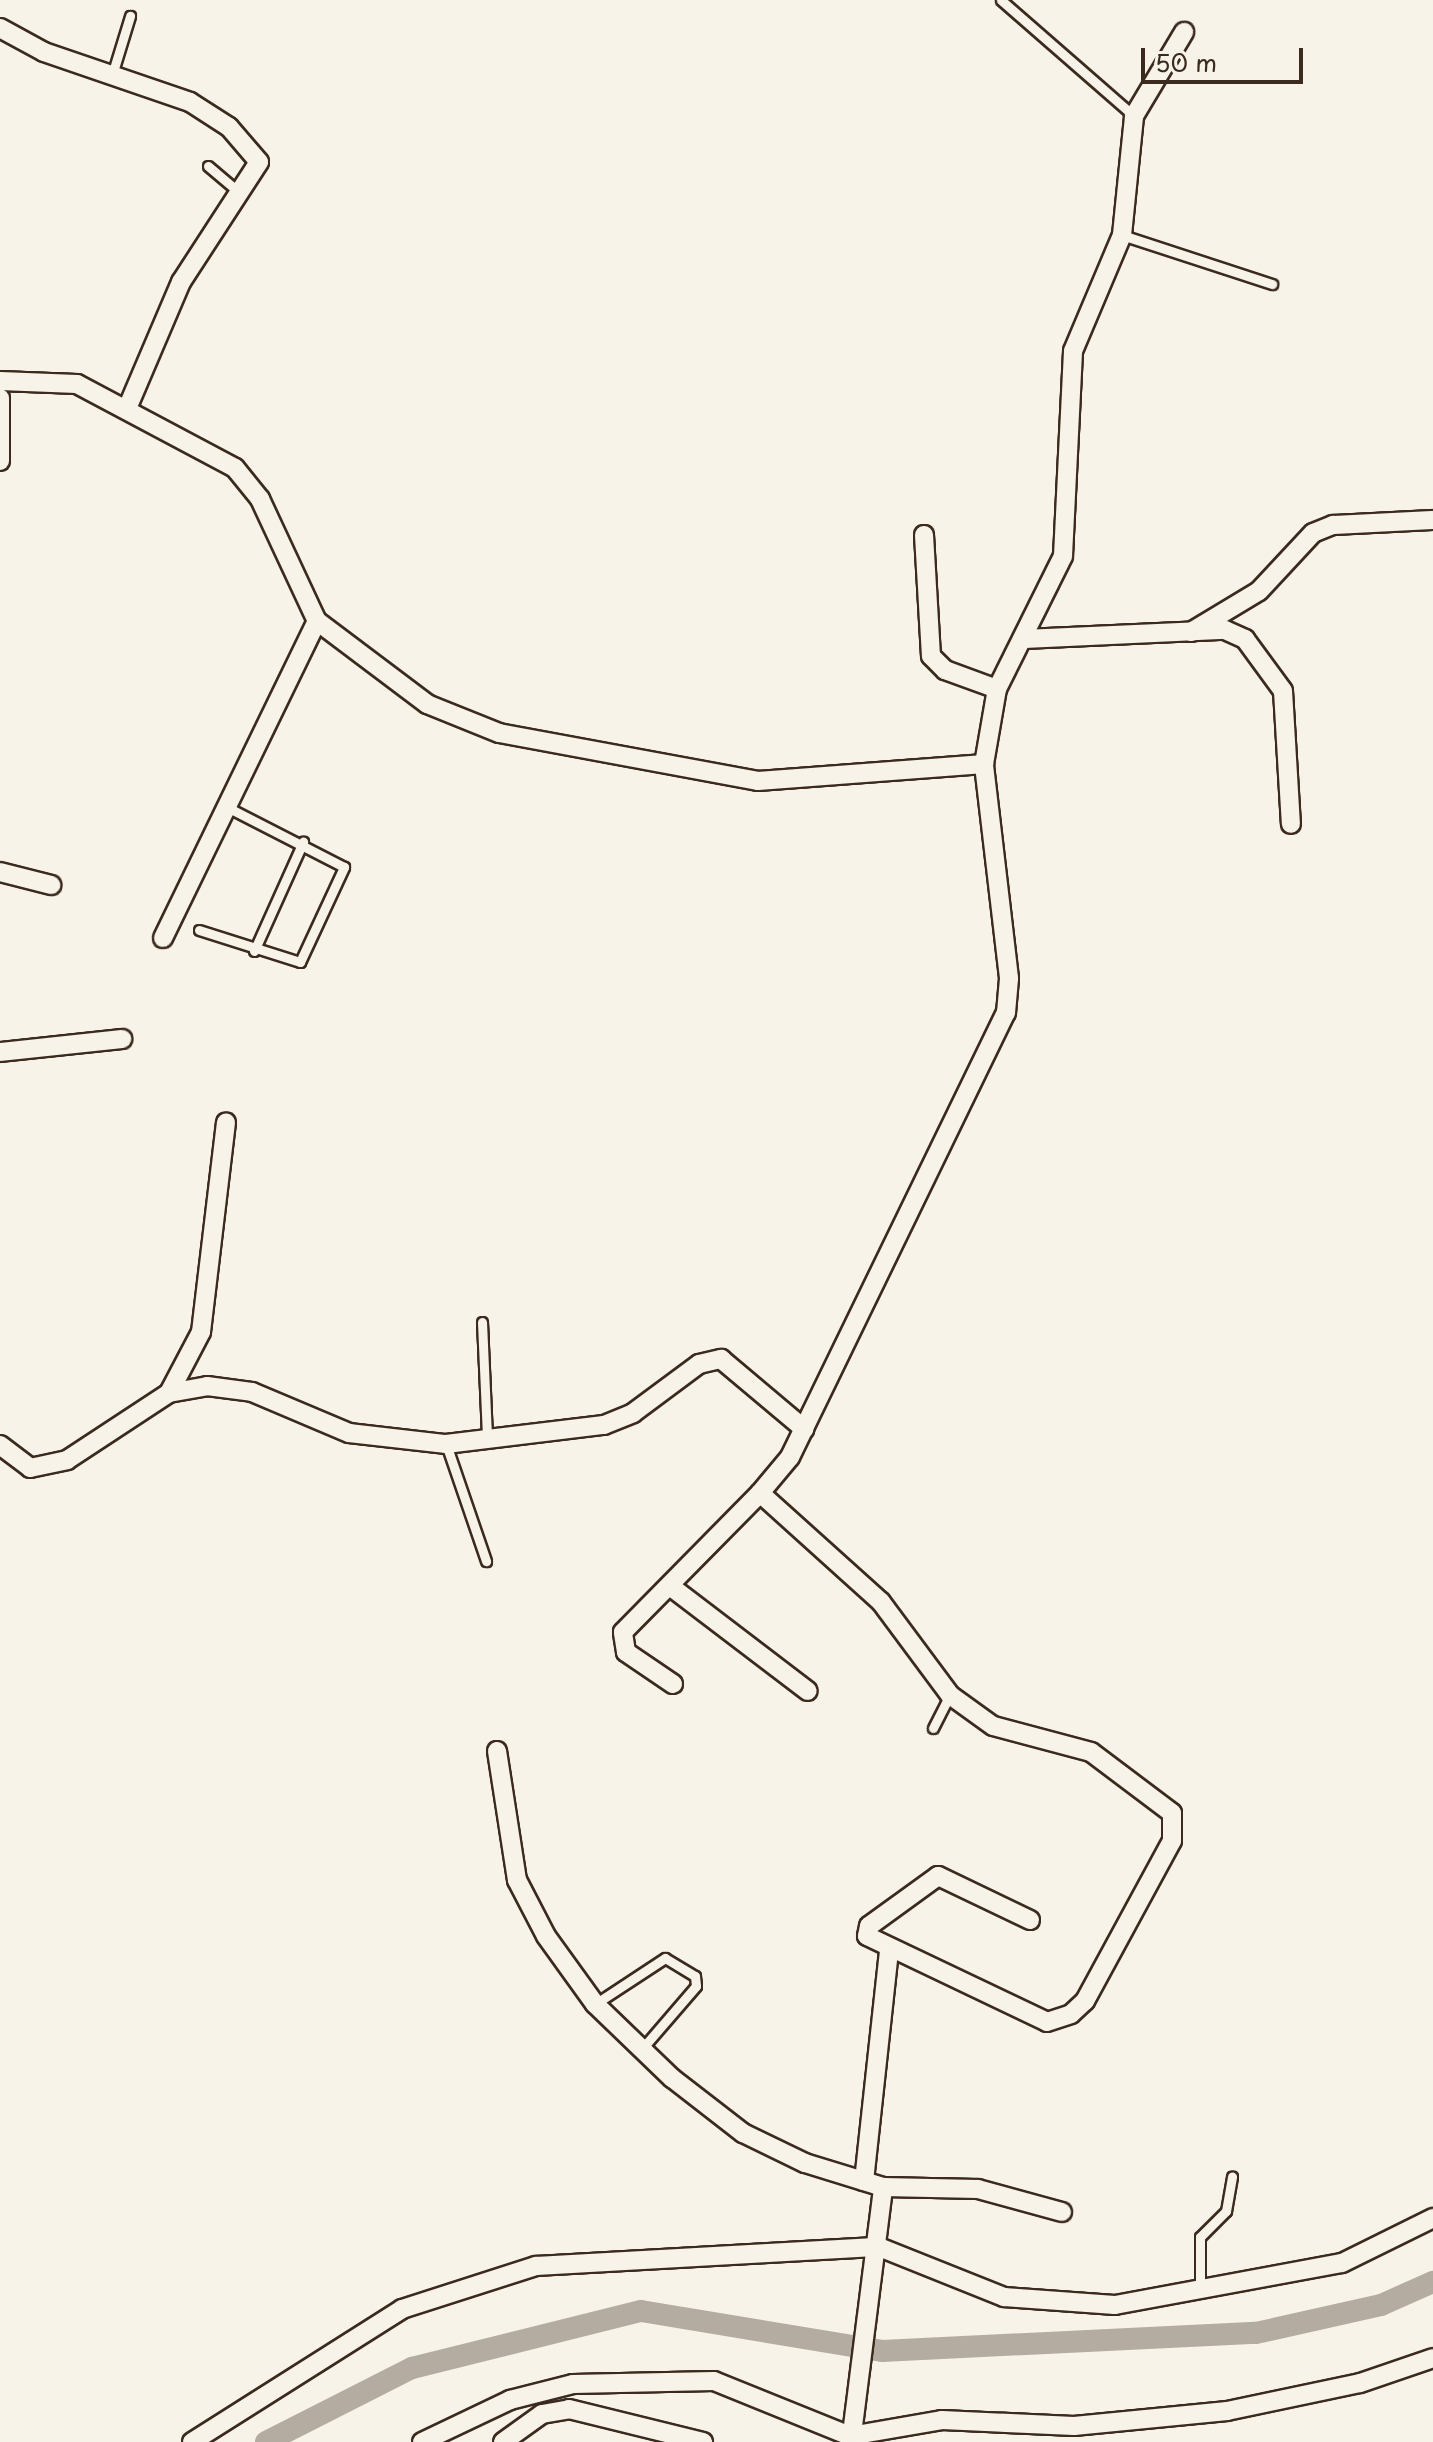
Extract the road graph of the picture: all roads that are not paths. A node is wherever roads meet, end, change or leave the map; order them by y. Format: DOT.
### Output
graph roads {
  1 [pos="1001,0"];
  2 [pos="130,16"];
  3 [pos="0,28"];
  4 [pos="1184,32"];
  5 [pos="112,75"];
  6 [pos="1134,116"];
  7 [pos="208,166"];
  8 [pos="240,193"];
  9 [pos="1122,235"];
  10 [pos="1272,284"];
  11 [pos="0,381"];
  12 [pos="0,398"];
  13 [pos="128,406"];
  14 [pos="0,461"];
  15 [pos="1433,520"];
  16 [pos="924,535"];
  17 [pos="317,621"];
  18 [pos="1191,632"];
  19 [pos="1024,639"];
  20 [pos="997,689"];
  21 [pos="984,764"];
  22 [pos="227,807"];
  23 [pos="1291,824"];
  24 [pos="303,842"];
  25 [pos="0,872"];
  26 [pos="51,885"];
  27 [pos="199,930"];
  28 [pos="163,938"];
  29 [pos="254,951"];
  30 [pos="122,1039"];
  31 [pos="0,1052"];
  32 [pos="226,1122"];
  33 [pos="482,1322"];
  34 [pos="169,1393"];
  35 [pos="804,1429"];
  36 [pos="487,1437"];
  37 [pos="446,1444"];
  38 [pos="0,1445"];
  39 [pos="760,1493"];
  40 [pos="486,1561"];
  41 [pos="670,1586"];
  42 [pos="673,1684"];
  43 [pos="808,1691"];
  44 [pos="950,1695"];
  45 [pos="933,1728"];
  46 [pos="497,1751"];
  47 [pos="1030,1920"];
  48 [pos="889,1952"];
  49 [pos="595,2004"];
  50 [pos="641,2050"];
  51 [pos="1232,2177"];
  52 [pos="864,2181"];
  53 [pos="883,2187"];
  54 [pos="1062,2212"];
  55 [pos="1433,2218"];
  56 [pos="879,2255"];
  57 [pos="1200,2293"];
  58 [pos="1433,2358"];
  59 [pos="851,2439"];
  60 [pos="192,2442"];
  61 [pos="422,2442"];
  62 [pos="503,2442"];
  63 [pos="703,2442"];
  1 -- 6 [label="lane"];
  2 -- 5 [label="lane"];
  3 -- 5 [label="street"];
  4 -- 6 [label="street"];
  5 -- 8 [label="street"];
  6 -- 9 [label="street"];
  7 -- 8 [label="lane"];
  8 -- 13 [label="street"];
  9 -- 10 [label="lane"];
  9 -- 19 [label="street"];
  11 -- 13 [label="street"];
  12 -- 14 [label="street"];
  13 -- 17 [label="street"];
  15 -- 18 [label="street"];
  16 -- 20 [label="street"];
  17 -- 21 [label="street"];
  17 -- 22 [label="street"];
  18 -- 19 [label="street"];
  18 -- 23 [label="street"];
  19 -- 20 [label="street"];
  20 -- 21 [label="street"];
  21 -- 35 [label="street"];
  22 -- 24 [label="lane"];
  22 -- 28 [label="street"];
  24 -- 29 [label="lane"];
  24 -- 29 [label="lane"];
  25 -- 26 [label="street"];
  27 -- 29 [label="lane"];
  30 -- 31 [label="street"];
  32 -- 34 [label="street"];
  33 -- 36 [label="lane"];
  34 -- 37 [label="street"];
  34 -- 38 [label="street"];
  35 -- 36 [label="street"];
  35 -- 39 [label="street"];
  36 -- 37 [label="street"];
  37 -- 40 [label="lane"];
  39 -- 41 [label="street"];
  39 -- 44 [label="street"];
  41 -- 42 [label="street"];
  41 -- 43 [label="street"];
  44 -- 45 [label="lane"];
  44 -- 48 [label="street"];
  46 -- 49 [label="street"];
  47 -- 48 [label="street"];
  48 -- 52 [label="street"];
  49 -- 50 [label="street"];
  49 -- 50 [label="lane"];
  50 -- 52 [label="street"];
  51 -- 57 [label="lane"];
  52 -- 53 [label="street"];
  53 -- 54 [label="street"];
  53 -- 56 [label="street"];
  55 -- 57 [label="street"];
  56 -- 57 [label="street"];
  56 -- 59 [label="street"];
  56 -- 60 [label="street"];
  58 -- 59 [label="street"];
  59 -- 61 [label="street"];
  62 -- 63 [label="street"];
}
